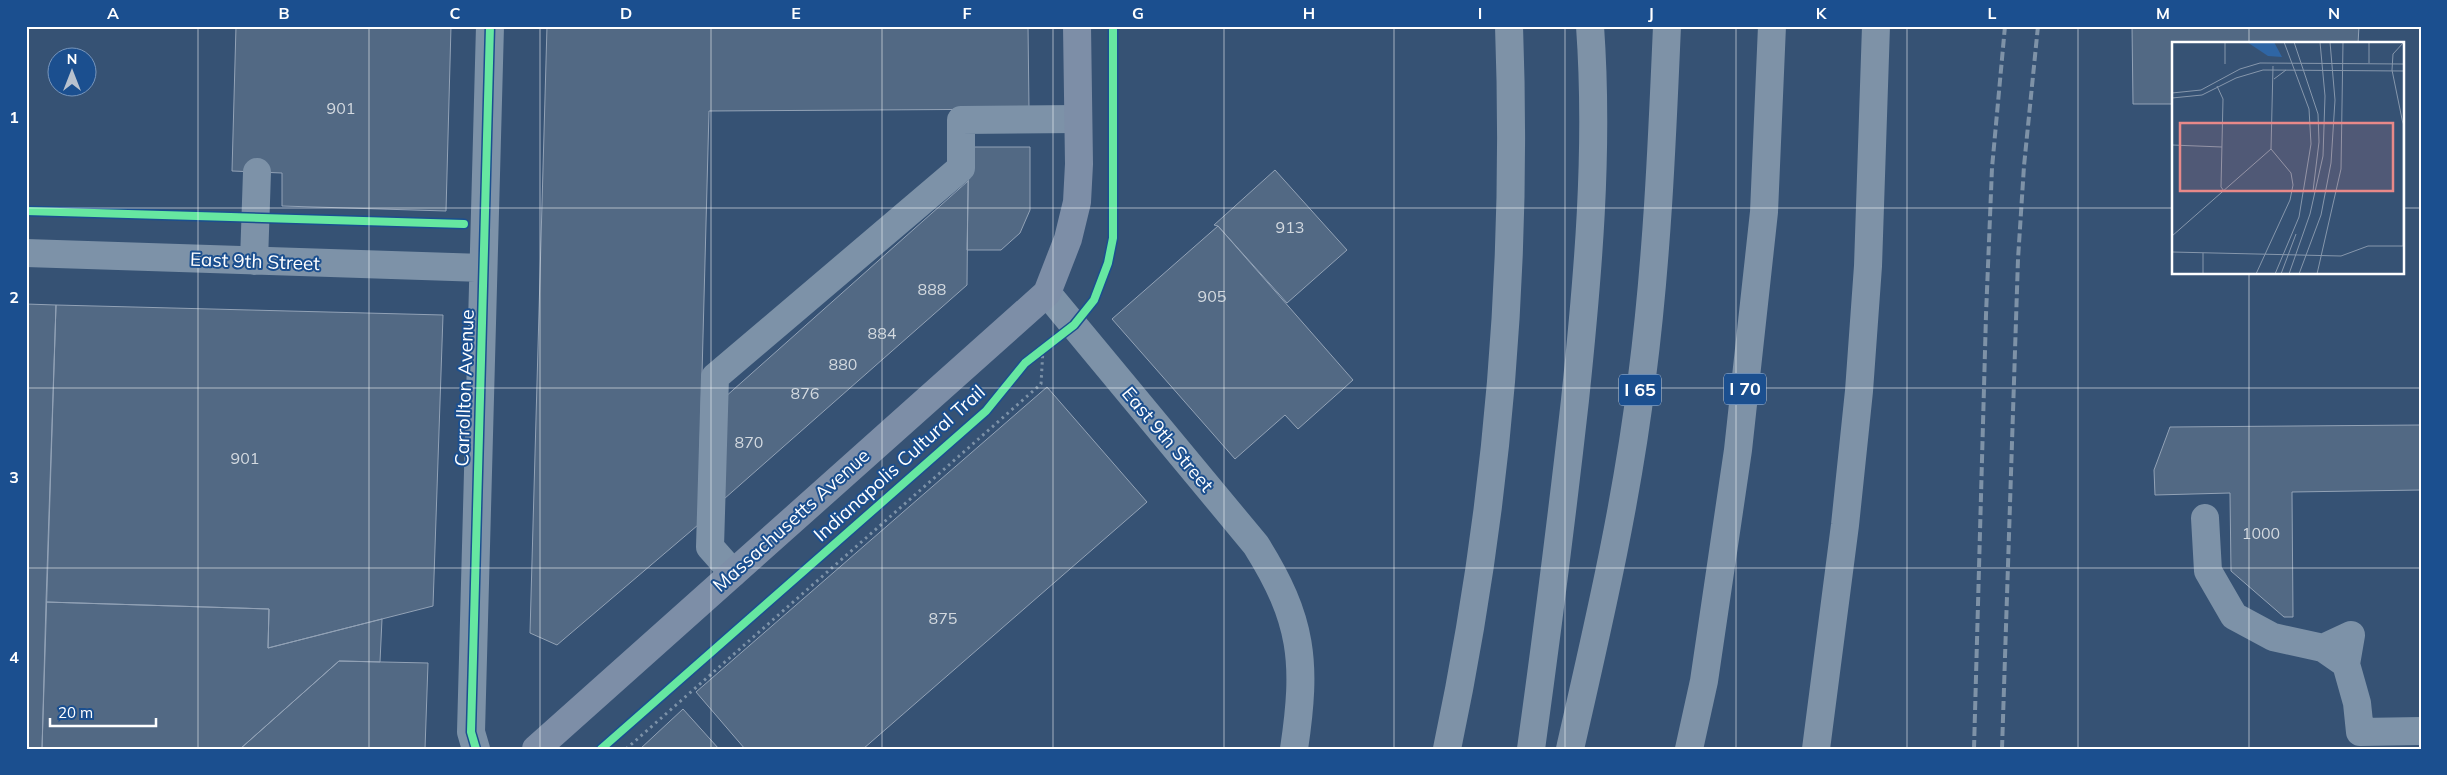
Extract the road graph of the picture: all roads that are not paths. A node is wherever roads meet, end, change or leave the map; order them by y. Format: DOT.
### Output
graph roads {
  1 [pos="490,26"];
  2 [pos="1078,26"];
  3 [pos="1509,26"];
  4 [pos="1590,26"];
  5 [pos="1667,26"];
  6 [pos="1772,26"];
  7 [pos="1876,26"];
  8 [pos="1078,119"];
  9 [pos="257,172"];
  10 [pos="26,253"];
  11 [pos="254,261"];
  12 [pos="483,268"];
  13 [pos="1047,293"];
  14 [pos="2205,518"];
  15 [pos="733,573"];
  16 [pos="2421,731"];
  17 [pos="476,749"];
  18 [pos="536,749"];
  19 [pos="1294,749"];
  20 [pos="1447,749"];
  21 [pos="1532,749"];
  22 [pos="1570,749"];
  23 [pos="1690,749"];
  24 [pos="1816,749"];
  1 -- 12 [label="street, Carrollton Avenue"];
  2 -- 8 [label="main road"];
  3 -- 20 [label="highway"];
  4 -- 21 [label="highway"];
  5 -- 22 [label="highway, I 65"];
  6 -- 23 [label="highway, I 70"];
  7 -- 24 [label="highway"];
  8 -- 13 [label="main road"];
  8 -- 15 [label="street"];
  9 -- 11 [label="street"];
  10 -- 11 [label="street, East 9th Street"];
  11 -- 12 [label="street, East 9th Street"];
  12 -- 17 [label="street, Carrollton Avenue"];
  13 -- 15 [label="main road, Massachusetts Avenue"];
  13 -- 19 [label="street, East 9th Street"];
  14 -- 16 [label="street"];
  15 -- 18 [label="main road, Massachusetts Avenue"];
}
